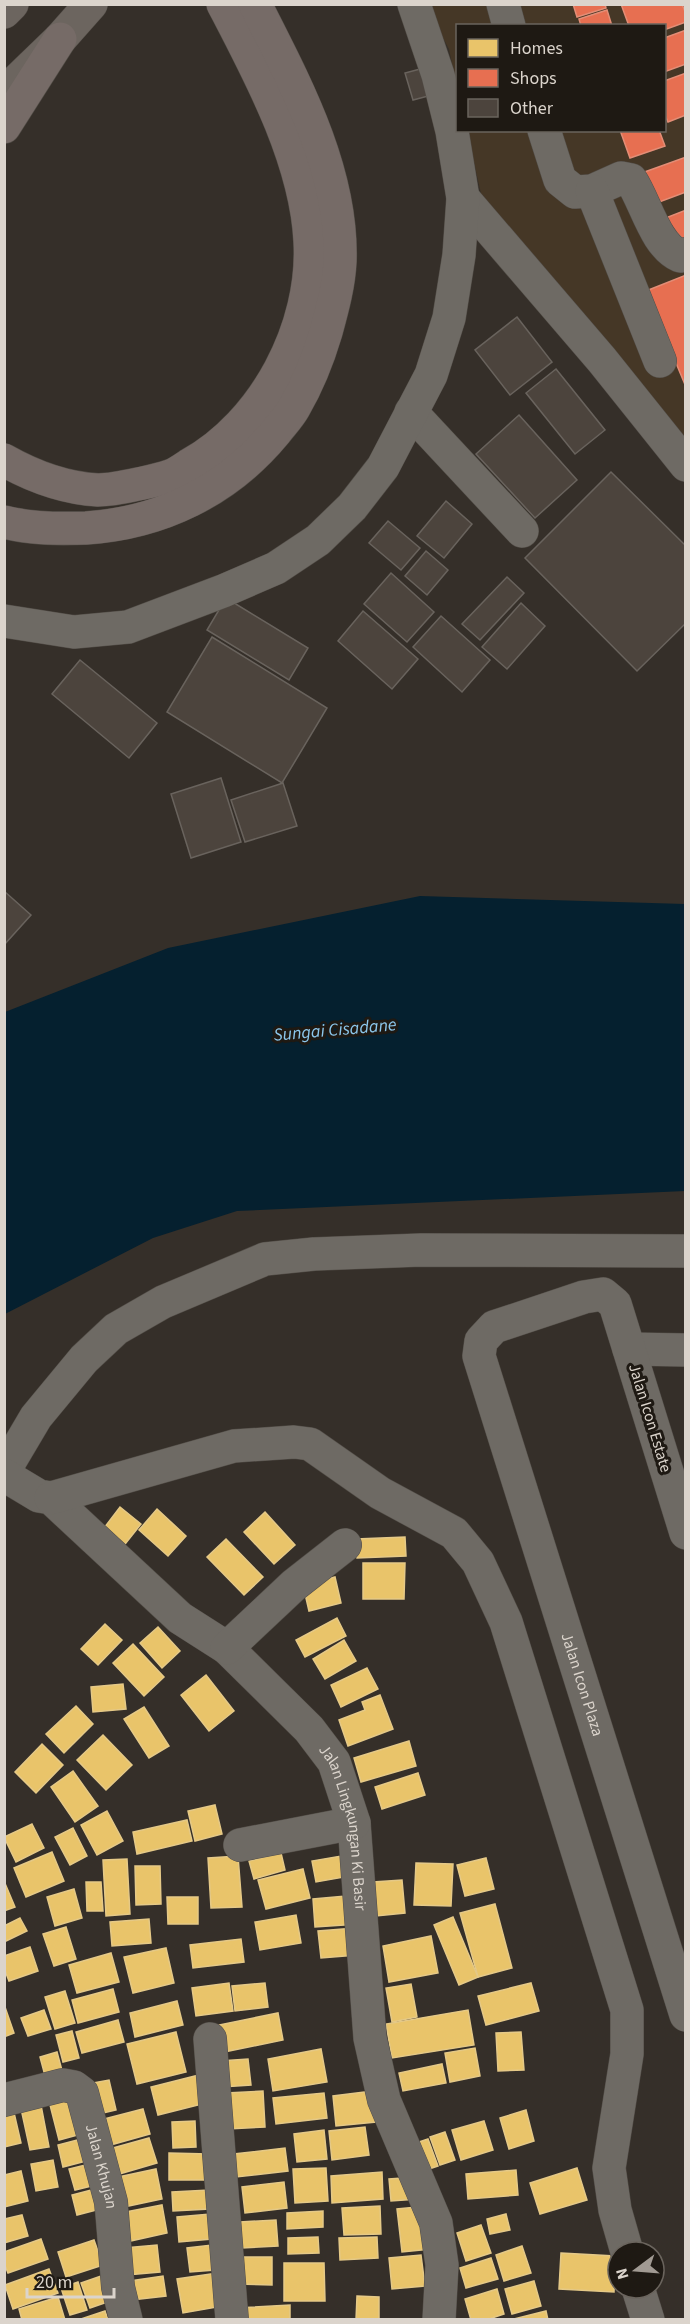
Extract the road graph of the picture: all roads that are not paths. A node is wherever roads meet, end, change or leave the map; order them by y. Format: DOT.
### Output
graph roads {
  1 [pos="12,4"];
  2 [pos="91,4"];
  3 [pos="255,4"];
  4 [pos="414,4"];
  5 [pos="503,4"];
  6 [pos="223,5"];
  7 [pos="4,12"];
  8 [pos="508,24"];
  9 [pos="60,39"];
  10 [pos="4,93"];
  11 [pos="4,127"];
  12 [pos="545,132"];
  13 [pos="592,191"];
  14 [pos="463,198"];
  15 [pos="686,254"];
  16 [pos="660,361"];
  17 [pos="411,412"];
  18 [pos="4,460"];
  19 [pos="686,465"];
  20 [pos="4,522"];
  21 [pos="522,531"];
  22 [pos="4,621"];
  23 [pos="686,1251"];
  24 [pos="629,1349"];
  25 [pos="686,1350"];
  26 [pos="479,1356"];
  27 [pos="4,1471"];
  28 [pos="4,1475"];
  29 [pos="51,1498"];
  30 [pos="686,1533"];
  31 [pos="345,1545"];
  32 [pos="227,1648"];
  33 [pos="354,1823"];
  34 [pos="240,1845"];
  35 [pos="684,2003"];
  36 [pos="210,2039"];
  37 [pos="4,2100"];
  38 [pos="624,2240"];
  39 [pos="642,2300"];
  40 [pos="126,2319"];
  41 [pos="232,2319"];
  42 [pos="439,2319"];
  43 [pos="648,2319"];
  1 -- 7 [label="main road"];
  2 -- 9 [label="main road"];
  3 -- 20 [label="highway"];
  4 -- 14 [label="street"];
  5 -- 8 [label="street"];
  6 -- 18 [label="highway"];
  9 -- 10 [label="main road"];
  9 -- 11 [label="highway"];
  12 -- 13 [label="street"];
  13 -- 15 [label="street"];
  13 -- 16 [label="street"];
  14 -- 17 [label="street"];
  14 -- 19 [label="street"];
  17 -- 21 [label="street"];
  17 -- 22 [label="street"];
  23 -- 27 [label="street"];
  24 -- 25 [label="street"];
  24 -- 26 [label="street, Jalan Icon Estate"];
  24 -- 30 [label="street, Jalan Icon Estate"];
  26 -- 35 [label="street, Jalan Icon Plaza"];
  28 -- 29 [label="street, Jalan Lingkungan Ki Basir"];
  29 -- 32 [label="street, Jalan Lingkungan Ki Basir"];
  29 -- 38 [label="street"];
  31 -- 32 [label="street"];
  32 -- 33 [label="street, Jalan Lingkungan Ki Basir"];
  33 -- 34 [label="street"];
  33 -- 42 [label="street, Jalan Lingkungan Ki Basir"];
  36 -- 41 [label="street"];
  37 -- 40 [label="street, Jalan Khujan"];
  39 -- 43 [label="street"];
}
